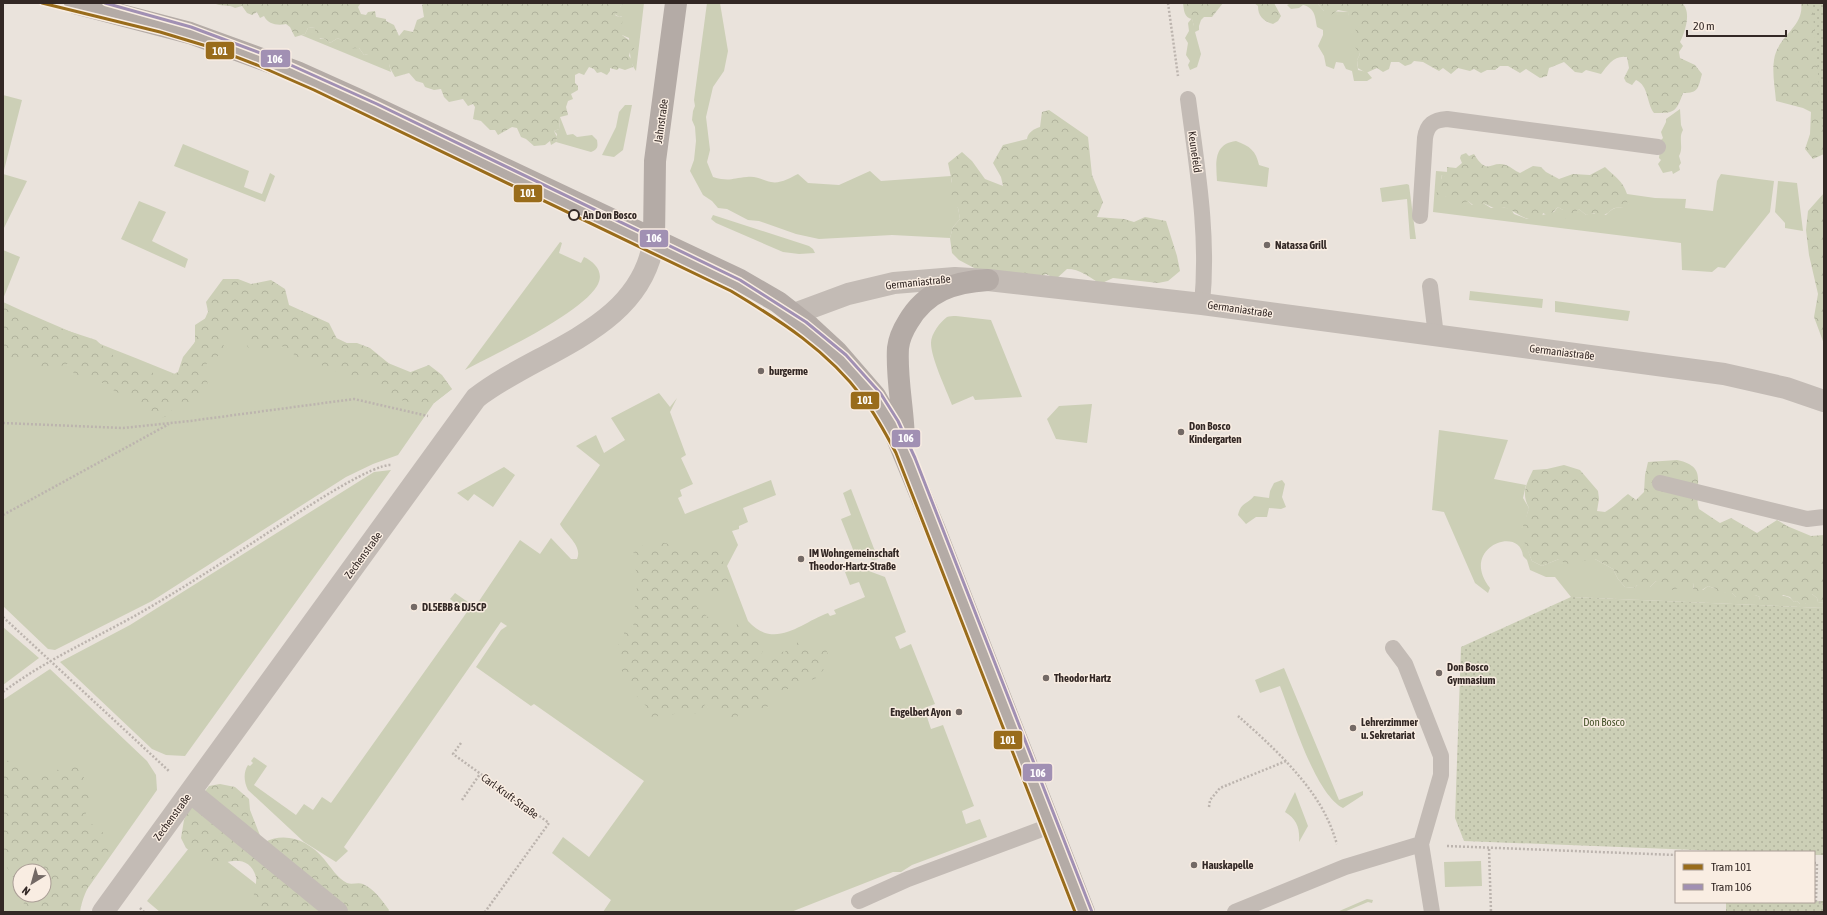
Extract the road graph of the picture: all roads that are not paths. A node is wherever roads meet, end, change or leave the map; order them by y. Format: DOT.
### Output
graph roads {
  1 [pos="75,3"];
  2 [pos="676,3"];
  3 [pos="1188,100"];
  4 [pos="1658,147"];
  5 [pos="1420,216"];
  6 [pos="654,239"];
  7 [pos="988,280"];
  8 [pos="1430,286"];
  9 [pos="1202,304"];
  10 [pos="794,314"];
  11 [pos="1436,336"];
  12 [pos="1824,401"];
  13 [pos="903,453"];
  14 [pos="1660,483"];
  15 [pos="1824,516"];
  16 [pos="1393,648"];
  17 [pos="190,792"];
  18 [pos="1050,826"];
  19 [pos="1421,844"];
  20 [pos="859,901"];
  21 [pos="103,912"];
  22 [pos="337,912"];
  23 [pos="1084,912"];
  24 [pos="1235,912"];
  25 [pos="1432,912"];
  1 -- 6 [label="main road"];
  2 -- 6 [label="main road, Jahnstraße"];
  3 -- 9 [label="lane, Keunefeld"];
  4 -- 5 [label="lane"];
  6 -- 10 [label="main road"];
  6 -- 17 [label="street, Zechenstraße"];
  7 -- 9 [label="street, Germaniastraße"];
  7 -- 10 [label="street, Germaniastraße"];
  7 -- 13 [label="main road"];
  8 -- 11 [label="lane"];
  9 -- 11 [label="street, Germaniastraße"];
  10 -- 13 [label="main road"];
  11 -- 12 [label="street, Germaniastraße"];
  13 -- 18 [label="main road"];
  14 -- 15 [label="lane"];
  16 -- 19 [label="lane"];
  17 -- 21 [label="street, Zechenstraße"];
  17 -- 22 [label="street"];
  18 -- 20 [label="lane"];
  18 -- 23 [label="main road"];
  19 -- 24 [label="lane"];
  19 -- 25 [label="lane"];
}
